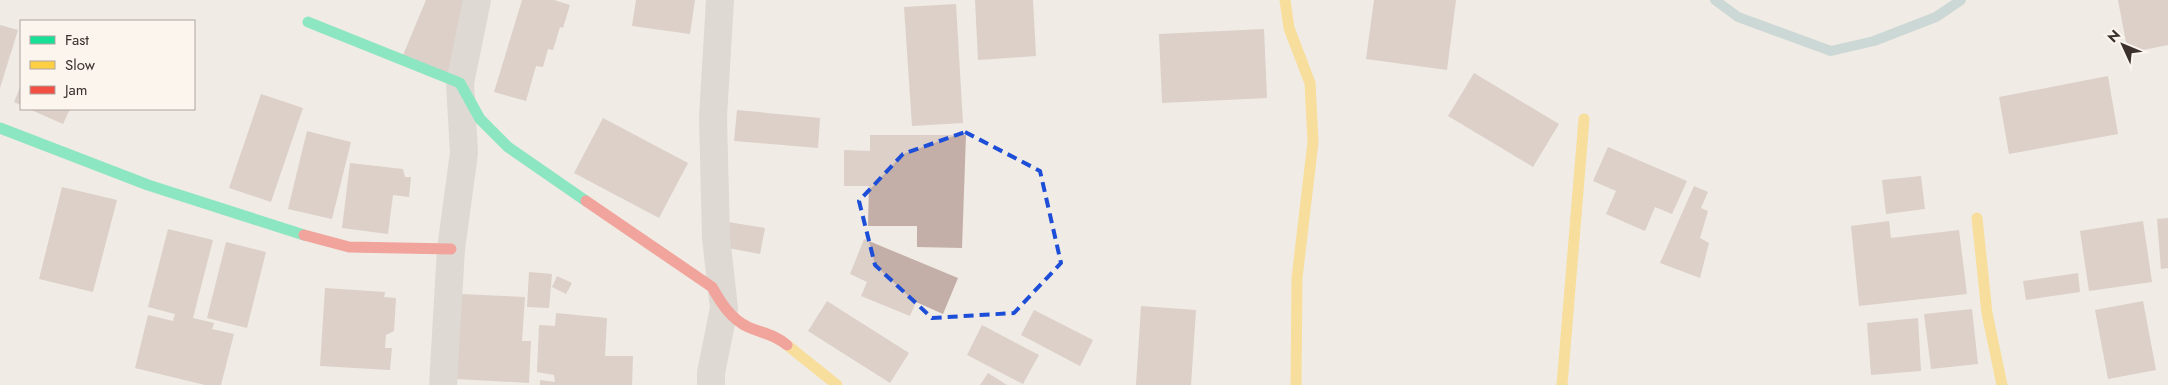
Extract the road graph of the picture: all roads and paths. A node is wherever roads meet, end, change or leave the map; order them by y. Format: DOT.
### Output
graph roads {
  1 [pos="477,0"];
  2 [pos="720,0"];
  3 [pos="1285,0"];
  4 [pos="308,22"];
  5 [pos="460,83"];
  6 [pos="1584,119"];
  7 [pos="0,128"];
  8 [pos="1977,218"];
  9 [pos="451,249"];
  10 [pos="724,308"];
  11 [pos="443,385"];
  12 [pos="711,385"];
  13 [pos="837,385"];
  14 [pos="1296,385"];
  15 [pos="1562,385"];
  16 [pos="2002,385"];
  1 -- 5 [label="street"];
  2 -- 10 [label="street"];
  3 -- 14 [label="street"];
  4 -- 5 [label="street"];
  5 -- 9 [label="street"];
  5 -- 10 [label="street"];
  6 -- 15 [label="street"];
  7 -- 9 [label="street"];
  8 -- 16 [label="street"];
  9 -- 11 [label="street"];
  10 -- 12 [label="street"];
  10 -- 13 [label="street"];
}
